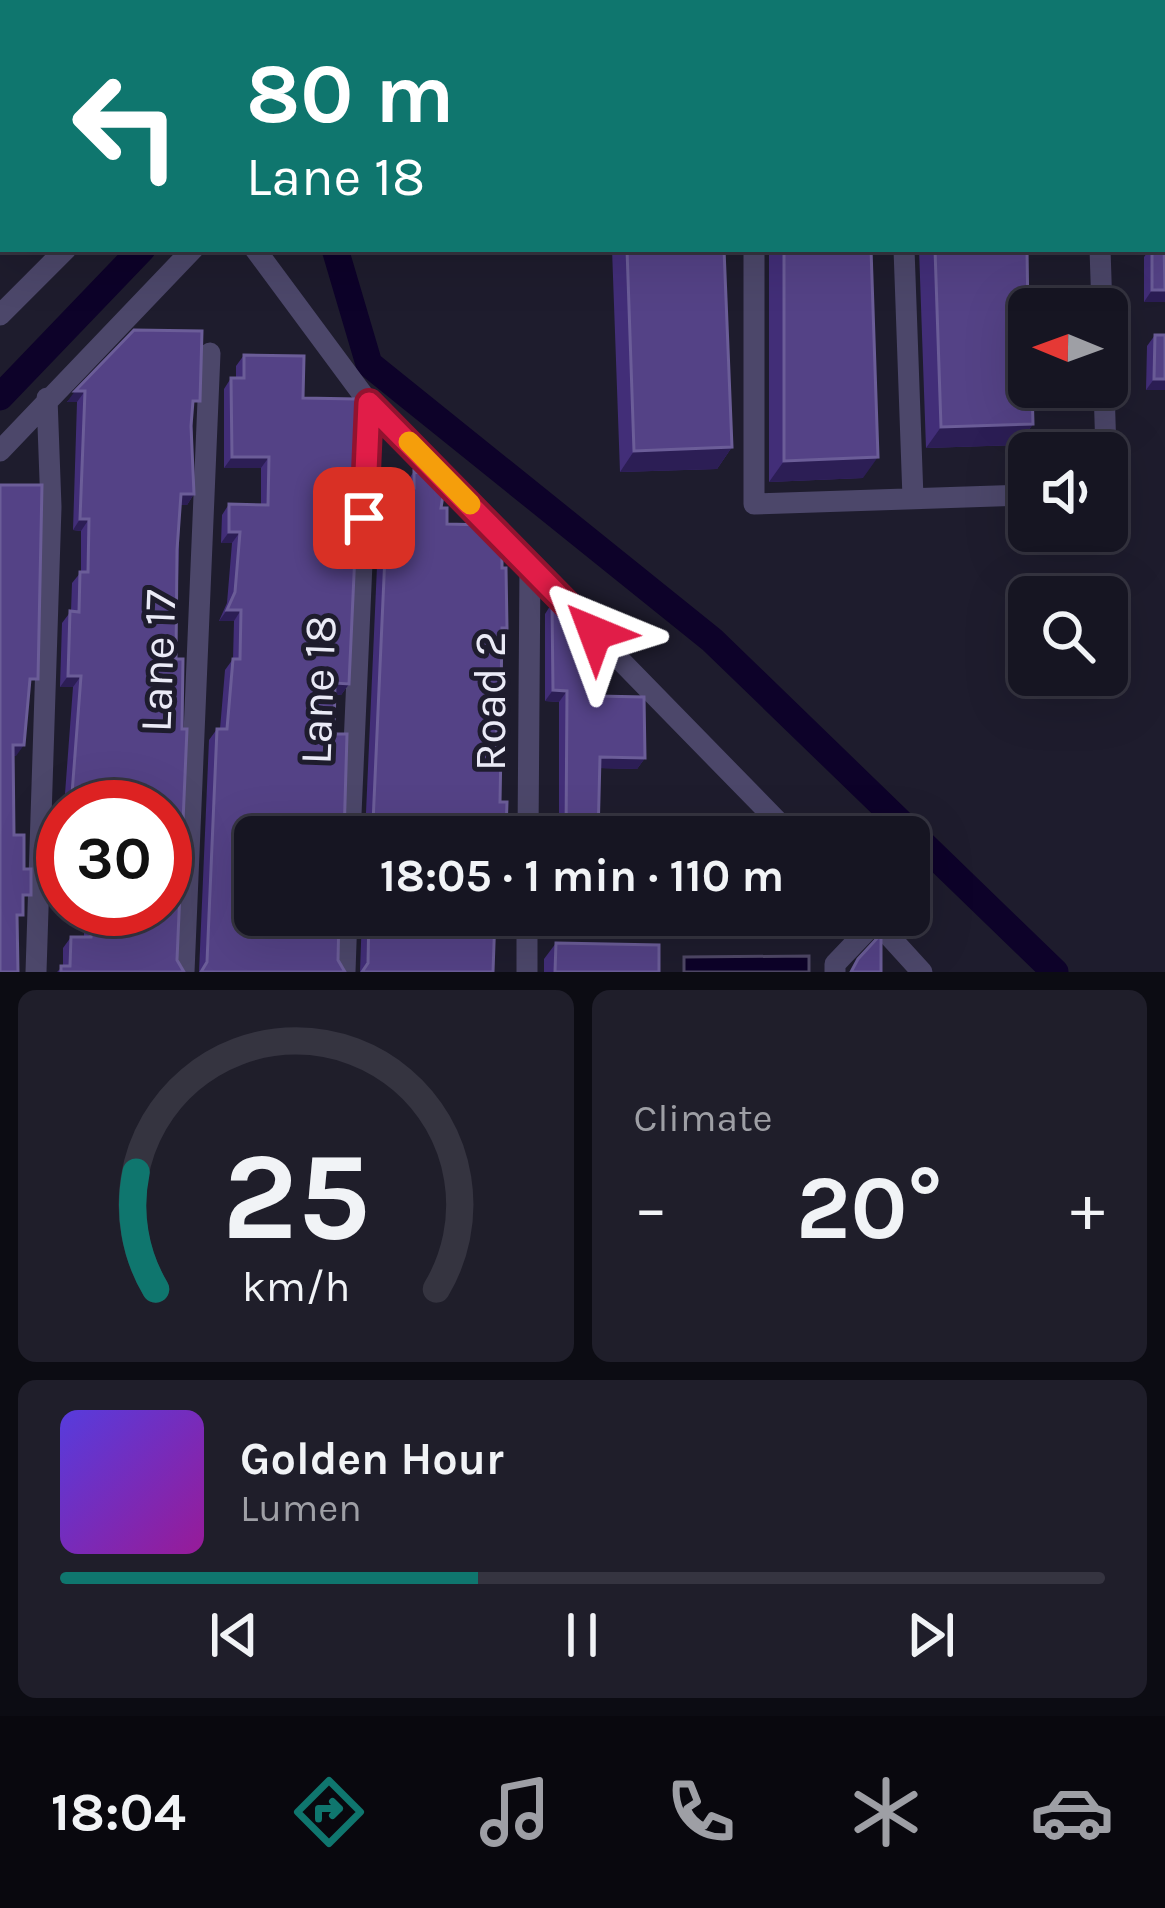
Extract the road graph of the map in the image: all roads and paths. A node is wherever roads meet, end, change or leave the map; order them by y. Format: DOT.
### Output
graph roads {
  1 [pos="63,252"];
  2 [pos="191,252"];
  3 [pos="257,252"];
  4 [pos="754,252"];
  5 [pos="904,252"];
  6 [pos="1100,252"];
  7 [pos="1101,288"];
  8 [pos="0,315"];
  9 [pos="210,353"];
  10 [pos="47,398"];
  11 [pos="369,403"];
  12 [pos="0,451"];
  13 [pos="1008,496"];
  14 [pos="913,498"];
  15 [pos="530,565"];
  16 [pos="43,780"];
  17 [pos="192,800"];
  18 [pos="351,816"];
  19 [pos="528,816"];
  20 [pos="773,816"];
  21 [pos="37,936"];
  22 [pos="186,936"];
  23 [pos="346,936"];
  24 [pos="527,936"];
  25 [pos="858,936"];
  26 [pos="889,936"];
  27 [pos="36,972"];
  28 [pos="184,972"];
  29 [pos="345,972"];
  30 [pos="527,972"];
  31 [pos="836,972"];
  32 [pos="922,972"];
  1 -- 8 [label="street"];
  2 -- 10 [label="street"];
  3 -- 11 [label="street"];
  4 -- 14 [label="street"];
  5 -- 14 [label="street"];
  6 -- 7 [label="street"];
  9 -- 17 [label="street, Lane 17"];
  10 -- 12 [label="street"];
  10 -- 16 [label="street"];
  11 -- 15 [label="street"];
  11 -- 18 [label="street, Lane 18"];
  13 -- 14 [label="street"];
  15 -- 19 [label="street, Road 2"];
  15 -- 20 [label="street"];
  21 -- 27 [label="street"];
  22 -- 28 [label="street, Lane 17"];
  23 -- 29 [label="street"];
  24 -- 30 [label="street"];
  25 -- 31 [label="street"];
  26 -- 32 [label="street"];
}
